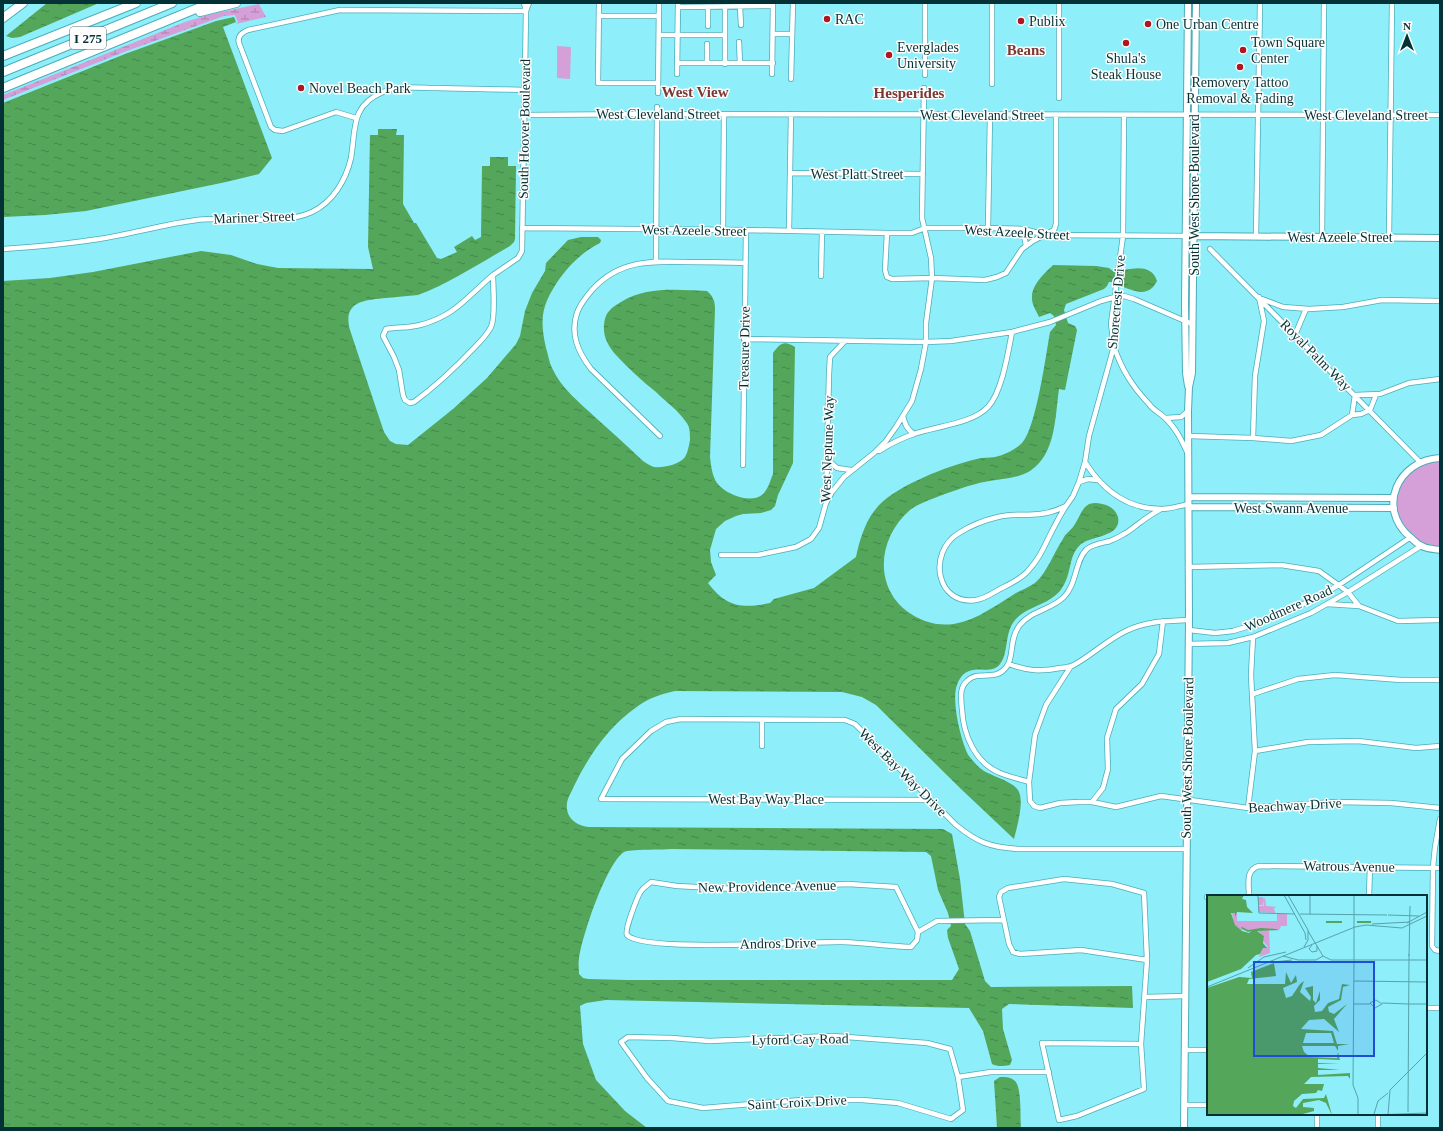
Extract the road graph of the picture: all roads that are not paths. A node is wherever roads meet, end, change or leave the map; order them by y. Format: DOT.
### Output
graph roads {
  1 [pos="19,3"];
  2 [pos="23,3"];
  3 [pos="136,3"];
  4 [pos="172,3"];
  5 [pos="210,3"];
  6 [pos="236,3"];
  7 [pos="524,3"];
  8 [pos="529,3"];
  9 [pos="599,3"];
  10 [pos="659,3"];
  11 [pos="793,3"];
  12 [pos="925,3"];
  13 [pos="992,3"];
  14 [pos="1059,3"];
  15 [pos="1188,3"];
  16 [pos="1196,3"];
  17 [pos="1260,3"];
  18 [pos="1324,3"];
  19 [pos="1392,3"];
  20 [pos="678,5"];
  21 [pos="773,5"];
  22 [pos="708,7"];
  23 [pos="725,7"];
  24 [pos="740,7"];
  25 [pos="526,11"];
  26 [pos="6,15"];
  27 [pos="599,16"];
  28 [pos="659,16"];
  29 [pos="172,19"];
  30 [pos="741,25"];
  31 [pos="708,26"];
  32 [pos="773,34"];
  33 [pos="792,34"];
  34 [pos="659,35"];
  35 [pos="677,35"];
  36 [pos="725,35"];
  37 [pos="740,42"];
  38 [pos="707,44"];
  39 [pos="3,56"];
  40 [pos="677,63"];
  41 [pos="707,63"];
  42 [pos="740,63"];
  43 [pos="773,63"];
  44 [pos="725,64"];
  45 [pos="3,72"];
  46 [pos="677,74"];
  47 [pos="772,74"];
  48 [pos="925,75"];
  49 [pos="791,79"];
  50 [pos="658,83"];
  51 [pos="992,84"];
  52 [pos="3,88"];
  53 [pos="924,88"];
  54 [pos="525,90"];
  55 [pos="658,93"];
  56 [pos="1059,98"];
  57 [pos="658,107"];
  58 [pos="658,114"];
  59 [pos="724,114"];
  60 [pos="790,114"];
  61 [pos="924,114"];
  62 [pos="990,114"];
  63 [pos="525,115"];
  64 [pos="1056,115"];
  65 [pos="1124,115"];
  66 [pos="1186,115"];
  67 [pos="1194,115"];
  68 [pos="1257,115"];
  69 [pos="1324,115"];
  70 [pos="1390,115"];
  71 [pos="1440,115"];
  72 [pos="356,118"];
  73 [pos="790,173"];
  74 [pos="923,174"];
  75 [pos="522,228"];
  76 [pos="925,228"];
  77 [pos="988,228"];
  78 [pos="1018,229"];
  79 [pos="656,230"];
  80 [pos="723,230"];
  81 [pos="746,230"];
  82 [pos="790,231"];
  83 [pos="822,232"];
  84 [pos="886,233"];
  85 [pos="1046,235"];
  86 [pos="1123,236"];
  87 [pos="1185,236"];
  88 [pos="1194,236"];
  89 [pos="1256,236"];
  90 [pos="1322,237"];
  91 [pos="1389,237"];
  92 [pos="1440,238"];
  93 [pos="1026,246"];
  94 [pos="1210,248"];
  95 [pos="3,249"];
  96 [pos="656,261"];
  97 [pos="745,263"];
  98 [pos="493,275"];
  99 [pos="821,276"];
  100 [pos="932,278"];
  101 [pos="1115,297"];
  102 [pos="1259,297"];
  103 [pos="1440,301"];
  104 [pos="1306,309"];
  105 [pos="1185,321"];
  106 [pos="1192,324"];
  107 [pos="1012,332"];
  108 [pos="1295,335"];
  109 [pos="744,339"];
  110 [pos="845,341"];
  111 [pos="926,342"];
  112 [pos="1114,346"];
  113 [pos="1440,379"];
  114 [pos="1189,387"];
  115 [pos="1355,395"];
  116 [pos="1376,395"];
  117 [pos="1370,410"];
  118 [pos="1188,411"];
  119 [pos="1352,415"];
  120 [pos="903,416"];
  121 [pos="1166,418"];
  122 [pos="914,434"];
  123 [pos="660,436"];
  124 [pos="1189,436"];
  125 [pos="1253,438"];
  126 [pos="874,453"];
  127 [pos="1189,458"];
  128 [pos="1440,458"];
  129 [pos="828,460"];
  130 [pos="1085,462"];
  131 [pos="1420,462"];
  132 [pos="743,465"];
  133 [pos="851,470"];
  134 [pos="1097,480"];
  135 [pos="1079,482"];
  136 [pos="1189,497"];
  137 [pos="1393,498"];
  138 [pos="826,503"];
  139 [pos="1066,506"];
  140 [pos="1188,506"];
  141 [pos="1394,508"];
  142 [pos="1161,509"];
  143 [pos="1411,538"];
  144 [pos="1421,546"];
  145 [pos="1440,550"];
  146 [pos="721,555"];
  147 [pos="1188,567"];
  148 [pos="1339,585"];
  149 [pos="1348,592"];
  150 [pos="1327,604"];
  151 [pos="1359,606"];
  152 [pos="1189,620"];
  153 [pos="1440,620"];
  154 [pos="1163,621"];
  155 [pos="1189,630"];
  156 [pos="1253,637"];
  157 [pos="1188,644"];
  158 [pos="1009,664"];
  159 [pos="1071,666"];
  160 [pos="1440,680"];
  161 [pos="1253,694"];
  162 [pos="762,720"];
  163 [pos="762,746"];
  164 [pos="1440,746"];
  165 [pos="1255,751"];
  166 [pos="1029,782"];
  167 [pos="601,799"];
  168 [pos="931,800"];
  169 [pos="1187,800"];
  170 [pos="1092,802"];
  171 [pos="1248,808"];
  172 [pos="1440,808"];
  173 [pos="1440,819"];
  174 [pos="1186,849"];
  175 [pos="1370,866"];
  176 [pos="1433,868"];
  177 [pos="1440,868"];
  178 [pos="1249,895"];
  179 [pos="1369,895"];
  180 [pos="1003,920"];
  181 [pos="918,932"];
  182 [pos="628,936"];
  183 [pos="1440,952"];
  184 [pos="1147,960"];
  185 [pos="1186,996"];
  186 [pos="1145,997"];
  187 [pos="1427,1008"];
  188 [pos="1440,1008"];
  189 [pos="621,1042"];
  190 [pos="1141,1044"];
  191 [pos="1186,1050"];
  192 [pos="1207,1050"];
  193 [pos="1049,1072"];
  194 [pos="958,1078"];
  195 [pos="1185,1105"];
  196 [pos="1207,1105"];
  197 [pos="1317,1115"];
  198 [pos="1378,1115"];
  199 [pos="1184,1128"];
  200 [pos="1317,1128"];
  201 [pos="1378,1128"];
  1 -- 26 [label="highway"];
  2 -- 26 [label="highway"];
  3 -- 39 [label="highway, I 275"];
  4 -- 45 [label="highway, I 275"];
  5 -- 29 [label="highway"];
  6 -- 29 [label="highway"];
  7 -- 25 [label="street, South Hoover Boulevard"];
  8 -- 25 [label="street"];
  9 -- 27 [label="street"];
  10 -- 28 [label="street"];
  11 -- 33 [label="street"];
  12 -- 48 [label="street"];
  13 -- 51 [label="street"];
  14 -- 56 [label="street"];
  15 -- 66 [label="street, South West Shore Boulevard"];
  16 -- 67 [label="street, South West Shore Boulevard"];
  17 -- 68 [label="street"];
  18 -- 69 [label="street"];
  19 -- 70 [label="street"];
  20 -- 22 [label="street"];
  20 -- 35 [label="street"];
  21 -- 24 [label="street"];
  21 -- 32 [label="street"];
  22 -- 23 [label="street"];
  22 -- 31 [label="street"];
  23 -- 24 [label="street"];
  23 -- 36 [label="street"];
  24 -- 30 [label="street"];
  25 -- 54 [label="street, South Hoover Boulevard"];
  25 -- 72 [label="street"];
  27 -- 28 [label="street"];
  27 -- 50 [label="street"];
  28 -- 34 [label="street"];
  29 -- 52 [label="highway"];
  32 -- 33 [label="street"];
  32 -- 43 [label="street"];
  33 -- 49 [label="street"];
  34 -- 35 [label="street"];
  34 -- 50 [label="street"];
  35 -- 36 [label="street"];
  35 -- 40 [label="street"];
  36 -- 44 [label="street"];
  37 -- 42 [label="street"];
  38 -- 41 [label="street"];
  40 -- 41 [label="street"];
  40 -- 46 [label="street"];
  41 -- 44 [label="street"];
  42 -- 43 [label="street"];
  42 -- 44 [label="street"];
  43 -- 47 [label="street"];
  50 -- 55 [label="street"];
  53 -- 61 [label="street"];
  54 -- 63 [label="street, South Hoover Boulevard"];
  54 -- 72 [label="street, Mariner Street"];
  57 -- 58 [label="street"];
  58 -- 59 [label="street, West Cleveland Street"];
  58 -- 63 [label="street, West Cleveland Street"];
  58 -- 79 [label="street"];
  59 -- 60 [label="street, West Cleveland Street"];
  59 -- 80 [label="street"];
  60 -- 61 [label="street, West Cleveland Street"];
  60 -- 73 [label="street"];
  61 -- 62 [label="street, West Cleveland Street"];
  61 -- 74 [label="street"];
  62 -- 64 [label="street, West Cleveland Street"];
  62 -- 77 [label="street"];
  63 -- 75 [label="street, South Hoover Boulevard"];
  64 -- 65 [label="street, West Cleveland Street"];
  64 -- 85 [label="street"];
  65 -- 66 [label="street, West Cleveland Street"];
  65 -- 86 [label="street, Shorecrest Drive"];
  66 -- 67 [label="street, West Cleveland Street"];
  66 -- 87 [label="street, South West Shore Boulevard"];
  67 -- 68 [label="street, West Cleveland Street"];
  67 -- 88 [label="street, South West Shore Boulevard"];
  68 -- 69 [label="street, West Cleveland Street"];
  68 -- 89 [label="street"];
  69 -- 70 [label="street, West Cleveland Street"];
  69 -- 90 [label="street"];
  70 -- 71 [label="street, West Cleveland Street"];
  70 -- 91 [label="street"];
  72 -- 95 [label="street, Mariner Street"];
  73 -- 74 [label="street, West Platt Street"];
  73 -- 82 [label="street"];
  74 -- 76 [label="street"];
  75 -- 79 [label="street, West Azeele Street"];
  75 -- 98 [label="street, South Hoover Boulevard"];
  76 -- 77 [label="street, West Azeele Street"];
  76 -- 84 [label="street, West Azeele Street"];
  76 -- 100 [label="street"];
  77 -- 78 [label="street, West Azeele Street"];
  78 -- 85 [label="street, West Azeele Street"];
  78 -- 93 [label="street"];
  79 -- 80 [label="street, West Azeele Street"];
  79 -- 96 [label="street"];
  80 -- 81 [label="street, West Azeele Street"];
  81 -- 82 [label="street, West Azeele Street"];
  81 -- 97 [label="street, Treasure Drive"];
  82 -- 83 [label="street, West Azeele Street"];
  83 -- 84 [label="street, West Azeele Street"];
  83 -- 99 [label="street"];
  84 -- 100 [label="street"];
  85 -- 86 [label="street, West Azeele Street"];
  85 -- 93 [label="street"];
  86 -- 87 [label="street, West Azeele Street"];
  86 -- 101 [label="street, Shorecrest Drive"];
  87 -- 88 [label="street, West Azeele Street"];
  87 -- 105 [label="street, South West Shore Boulevard"];
  88 -- 89 [label="street, West Azeele Street"];
  88 -- 106 [label="street, South West Shore Boulevard"];
  89 -- 90 [label="street, West Azeele Street"];
  90 -- 91 [label="street, West Azeele Street"];
  91 -- 92 [label="street, West Azeele Street"];
  93 -- 100 [label="street"];
  94 -- 102 [label="street, Royal Palm Way"];
  96 -- 97 [label="street"];
  96 -- 123 [label="street"];
  97 -- 109 [label="street, Treasure Drive"];
  98 -- 98 [label="street"];
  100 -- 111 [label="street"];
  101 -- 105 [label="street"];
  101 -- 107 [label="street"];
  101 -- 112 [label="street, Shorecrest Drive"];
  102 -- 104 [label="street"];
  102 -- 108 [label="street, Royal Palm Way"];
  102 -- 125 [label="street"];
  103 -- 104 [label="street"];
  104 -- 108 [label="street"];
  105 -- 106 [label="street"];
  105 -- 114 [label="street, South West Shore Boulevard"];
  106 -- 114 [label="street, South West Shore Boulevard"];
  107 -- 111 [label="street"];
  107 -- 122 [label="street"];
  108 -- 115 [label="street, Royal Palm Way"];
  109 -- 110 [label="street"];
  109 -- 132 [label="street, Treasure Drive"];
  110 -- 111 [label="street"];
  110 -- 129 [label="street, West Neptune Way"];
  111 -- 120 [label="street"];
  112 -- 121 [label="street"];
  112 -- 130 [label="street, Shorecrest Drive"];
  113 -- 116 [label="street"];
  114 -- 118 [label="street, South West Shore Boulevard"];
  115 -- 116 [label="street"];
  115 -- 117 [label="street, Royal Palm Way"];
  115 -- 119 [label="street"];
  116 -- 117 [label="street"];
  117 -- 119 [label="street"];
  117 -- 131 [label="street, Royal Palm Way"];
  118 -- 121 [label="street"];
  118 -- 124 [label="street, South West Shore Boulevard"];
  119 -- 125 [label="street"];
  120 -- 122 [label="street"];
  120 -- 126 [label="street"];
  121 -- 127 [label="street"];
  122 -- 126 [label="street"];
  124 -- 125 [label="street"];
  124 -- 127 [label="street, South West Shore Boulevard"];
  126 -- 133 [label="street"];
  127 -- 136 [label="street, South West Shore Boulevard"];
  128 -- 131 [label="street"];
  129 -- 133 [label="street"];
  129 -- 138 [label="street, West Neptune Way"];
  130 -- 134 [label="street, West Swann Avenue"];
  130 -- 135 [label="street, Shorecrest Drive"];
  131 -- 137 [label="street"];
  133 -- 138 [label="street"];
  134 -- 135 [label="street"];
  134 -- 142 [label="street, West Swann Avenue"];
  135 -- 139 [label="street, Shorecrest Drive"];
  136 -- 137 [label="street, West Swann Avenue"];
  136 -- 140 [label="street, South West Shore Boulevard"];
  137 -- 141 [label="street"];
  138 -- 146 [label="street, West Neptune Way"];
  139 -- 139 [label="street, Shorecrest Drive"];
  140 -- 141 [label="street, West Swann Avenue"];
  140 -- 142 [label="street, West Swann Avenue"];
  140 -- 147 [label="street, South West Shore Boulevard"];
  141 -- 143 [label="street"];
  142 -- 158 [label="street"];
  143 -- 144 [label="street"];
  143 -- 148 [label="street, Woodmere Road"];
  144 -- 145 [label="street"];
  144 -- 149 [label="street, Woodmere Road"];
  147 -- 148 [label="street"];
  147 -- 152 [label="street, South West Shore Boulevard"];
  148 -- 149 [label="street"];
  148 -- 155 [label="street, Woodmere Road"];
  149 -- 150 [label="street, Woodmere Road"];
  149 -- 151 [label="street"];
  150 -- 151 [label="street, Woodmere Road"];
  150 -- 156 [label="street, Woodmere Road"];
  151 -- 153 [label="street"];
  152 -- 154 [label="street"];
  152 -- 155 [label="street, South West Shore Boulevard"];
  154 -- 159 [label="street"];
  154 -- 170 [label="street"];
  155 -- 157 [label="street, South West Shore Boulevard"];
  156 -- 157 [label="street, Woodmere Road"];
  156 -- 161 [label="street"];
  157 -- 169 [label="street, South West Shore Boulevard"];
  158 -- 159 [label="street"];
  158 -- 166 [label="street"];
  159 -- 166 [label="street"];
  160 -- 161 [label="street"];
  161 -- 165 [label="street"];
  162 -- 163 [label="street"];
  162 -- 167 [label="street, West Bay Way Drive"];
  162 -- 168 [label="street, West Bay Way Drive"];
  164 -- 165 [label="street"];
  165 -- 171 [label="street"];
  166 -- 170 [label="street, Beachway Drive"];
  167 -- 168 [label="street, West Bay Way Place"];
  168 -- 174 [label="street, West Bay Way Drive"];
  169 -- 170 [label="street, Beachway Drive"];
  169 -- 171 [label="street, Beachway Drive"];
  169 -- 174 [label="street, South West Shore Boulevard"];
  171 -- 172 [label="street, Beachway Drive"];
  173 -- 176 [label="street"];
  174 -- 185 [label="street, South West Shore Boulevard"];
  175 -- 176 [label="street, Watrous Avenue"];
  175 -- 178 [label="street, Watrous Avenue"];
  175 -- 179 [label="street"];
  176 -- 177 [label="street, Watrous Avenue"];
  176 -- 183 [label="street"];
  180 -- 181 [label="street"];
  180 -- 184 [label="street"];
  180 -- 184 [label="street"];
  181 -- 182 [label="street, Andros Drive"];
  181 -- 182 [label="street, New Providence Avenue"];
  184 -- 186 [label="street"];
  185 -- 186 [label="street"];
  185 -- 191 [label="street, South West Shore Boulevard"];
  186 -- 190 [label="street"];
  187 -- 188 [label="street"];
  189 -- 194 [label="street, Lyford Cay Road"];
  189 -- 194 [label="street, Saint Croix Drive"];
  190 -- 193 [label="street"];
  190 -- 193 [label="street"];
  191 -- 192 [label="street"];
  191 -- 195 [label="street, South West Shore Boulevard"];
  193 -- 194 [label="street"];
  195 -- 196 [label="street"];
  195 -- 199 [label="street, South West Shore Boulevard"];
  197 -- 200 [label="street"];
  198 -- 201 [label="street"];
}
